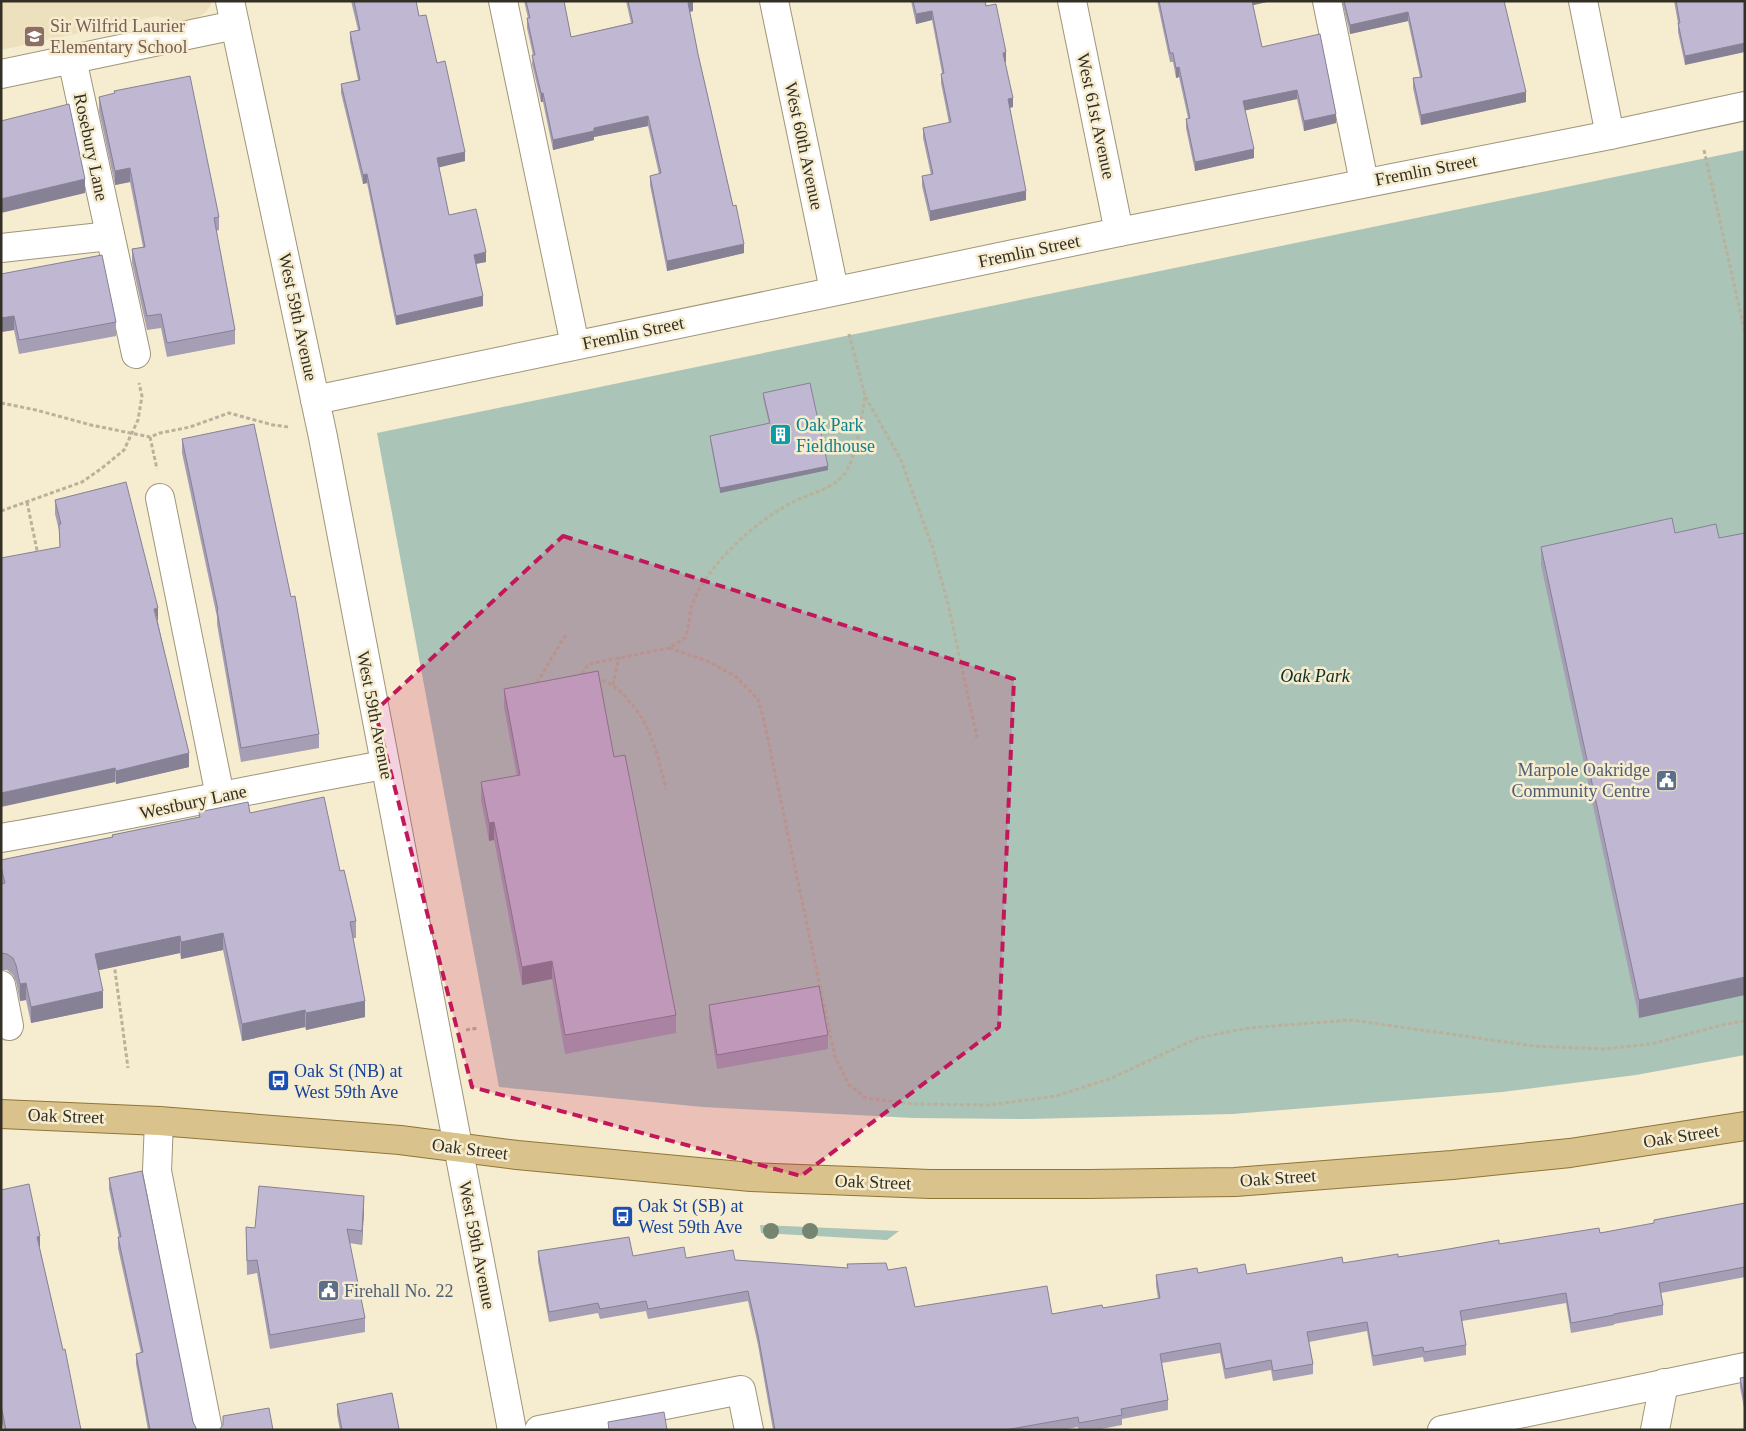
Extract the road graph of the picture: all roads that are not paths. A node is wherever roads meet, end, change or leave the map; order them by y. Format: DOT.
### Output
graph roads {
  1 [pos="503,1"];
  2 [pos="774,1"];
  3 [pos="1072,1"];
  4 [pos="1327,1"];
  5 [pos="1583,1"];
  6 [pos="232,13"];
  7 [pos="72,59"];
  8 [pos="1,74"];
  9 [pos="1745,106"];
  10 [pos="1610,135"];
  11 [pos="1364,182"];
  12 [pos="1119,232"];
  13 [pos="110,236"];
  14 [pos="1,248"];
  15 [pos="834,290"];
  16 [pos="575,345"];
  17 [pos="136,354"];
  18 [pos="315,400"];
  19 [pos="160,498"];
  20 [pos="384,765"];
  21 [pos="220,796"];
  22 [pos="1,838"];
  23 [pos="1,984"];
  24 [pos="9,1026"];
  25 [pos="1,1114"];
  26 [pos="159,1120"];
  27 [pos="1745,1126"];
  28 [pos="458,1147"];
  29 [pos="1745,1367"];
  30 [pos="1664,1383"];
  31 [pos="208,1430"];
  32 [pos="512,1430"];
  33 [pos="539,1430"];
  34 [pos="749,1430"];
  35 [pos="1442,1430"];
  36 [pos="1655,1430"];
  1 -- 16 [label="street"];
  2 -- 15 [label="street, West 60th Avenue"];
  3 -- 12 [label="street, West 61st Avenue"];
  4 -- 11 [label="street"];
  5 -- 10 [label="street"];
  6 -- 7 [label="street"];
  6 -- 18 [label="street, West 59th Avenue"];
  7 -- 8 [label="street"];
  7 -- 13 [label="street, Rosebury Lane"];
  9 -- 10 [label="street, Fremlin Street"];
  10 -- 11 [label="street, Fremlin Street"];
  11 -- 12 [label="street, Fremlin Street"];
  12 -- 15 [label="street, Fremlin Street"];
  13 -- 14 [label="street"];
  13 -- 17 [label="street, Rosebury Lane"];
  15 -- 16 [label="street, Fremlin Street"];
  16 -- 18 [label="street, Fremlin Street"];
  18 -- 20 [label="street, West 59th Avenue"];
  19 -- 21 [label="street"];
  20 -- 21 [label="street, Westbury Lane"];
  20 -- 28 [label="street, West 59th Avenue"];
  21 -- 22 [label="street, Westbury Lane"];
  23 -- 24 [label="street"];
  25 -- 26 [label="main road, Oak Street"];
  26 -- 28 [label="main road, Oak Street"];
  26 -- 31 [label="street"];
  27 -- 28 [label="main road, Oak Street"];
  28 -- 32 [label="street, West 59th Avenue"];
  29 -- 30 [label="street"];
  30 -- 35 [label="street"];
  30 -- 36 [label="street"];
  33 -- 34 [label="street"];
}
